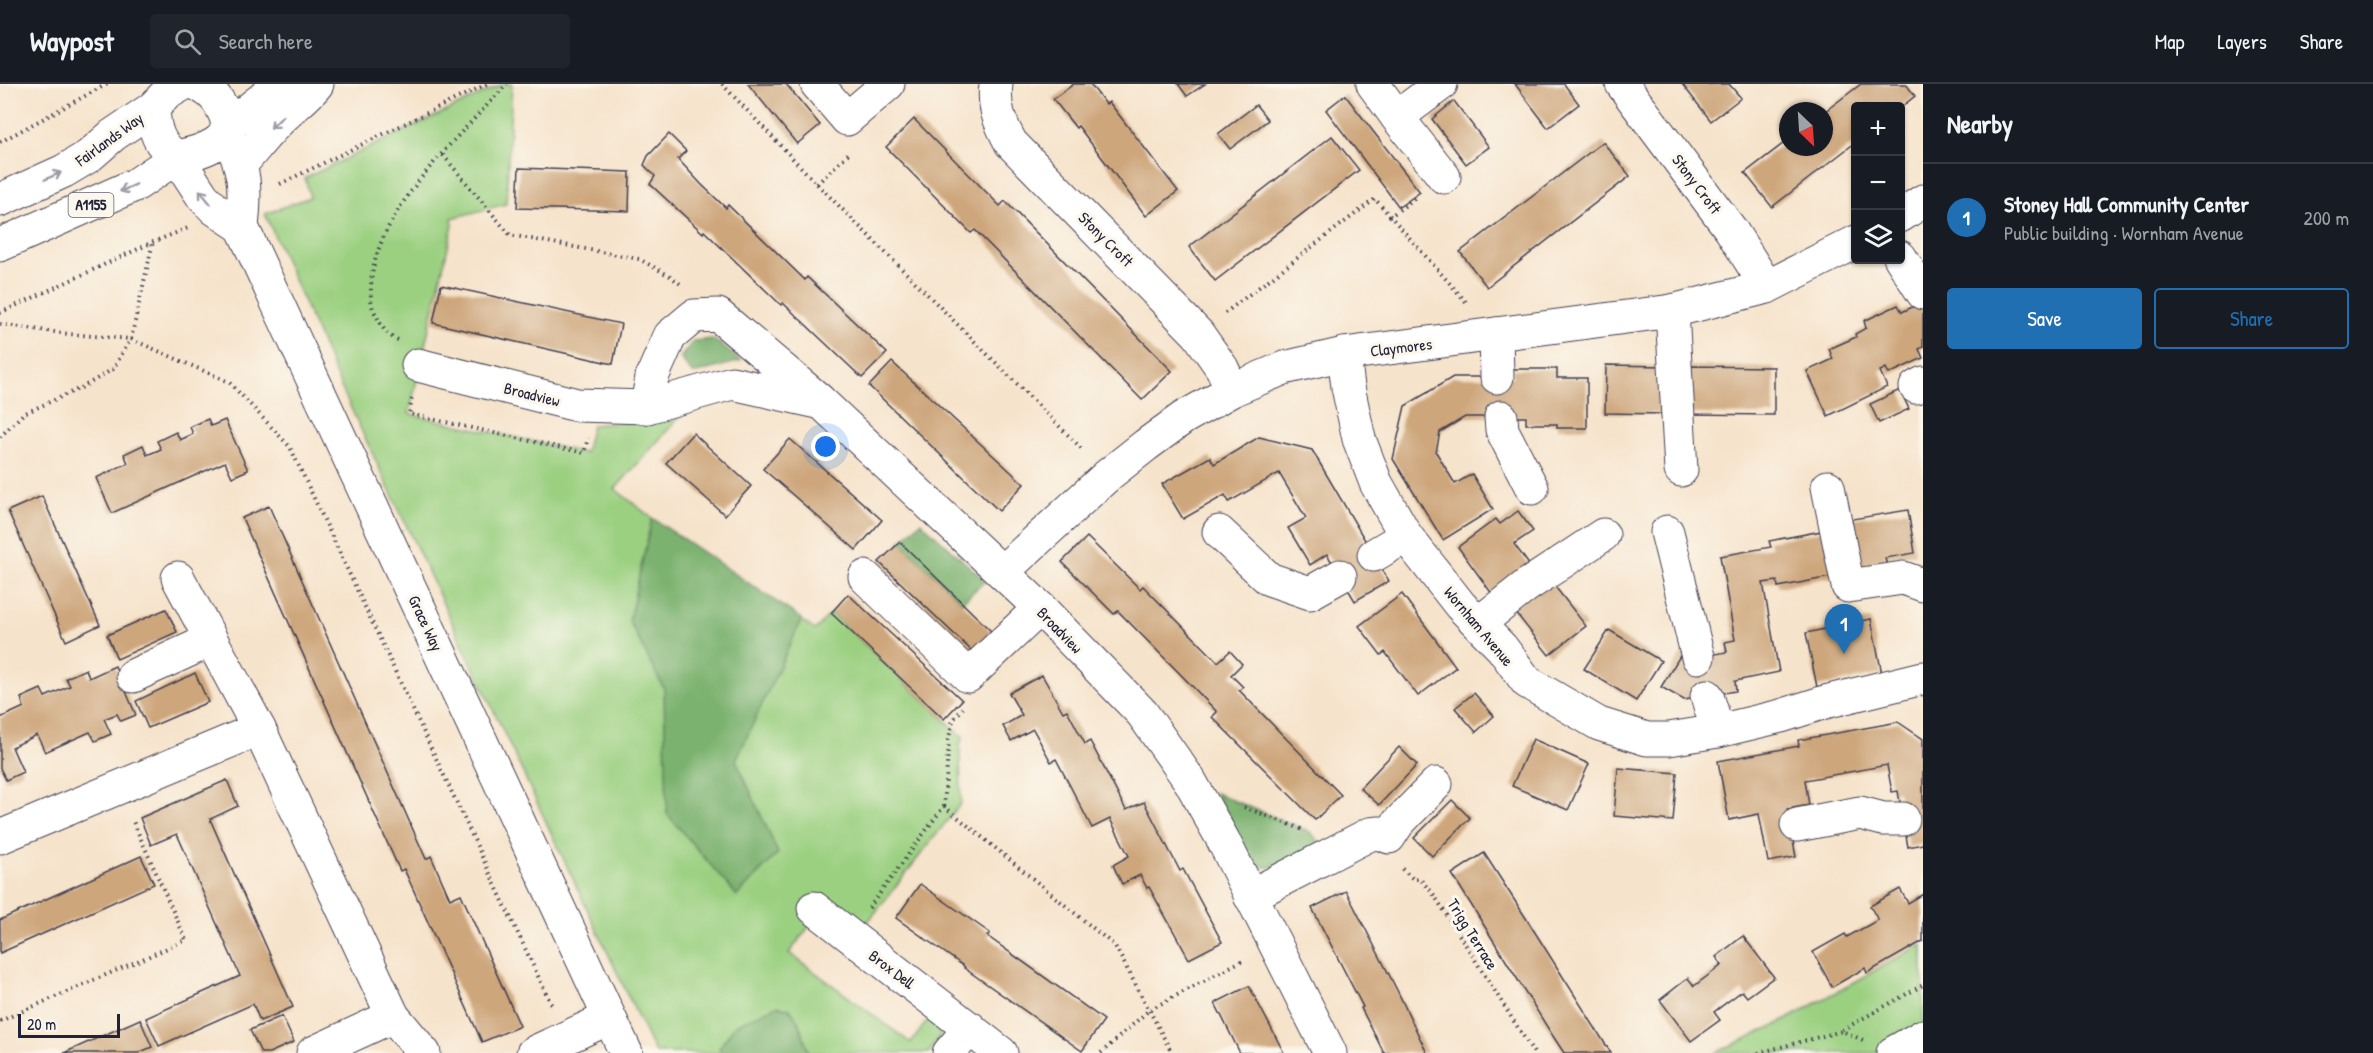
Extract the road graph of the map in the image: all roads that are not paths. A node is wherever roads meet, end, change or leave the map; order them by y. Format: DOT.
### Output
graph roads {
  1 [pos="183,84"];
  2 [pos="197,84"];
  3 [pos="282,84"];
  4 [pos="317,84"];
  5 [pos="817,84"];
  6 [pos="888,84"];
  7 [pos="996,84"];
  8 [pos="1373,84"];
  9 [pos="1441,84"];
  10 [pos="1622,84"];
  11 [pos="153,108"];
  12 [pos="1397,117"];
  13 [pos="227,130"];
  14 [pos="177,157"];
  15 [pos="241,164"];
  16 [pos="1444,177"];
  17 [pos="0,200"];
  18 [pos="1923,201"];
  19 [pos="1905,213"];
  20 [pos="242,227"];
  21 [pos="0,245"];
  22 [pos="1851,245"];
  23 [pos="1904,264"];
  24 [pos="1767,287"];
  25 [pos="1923,293"];
  26 [pos="1672,311"];
  27 [pos="1496,334"];
  28 [pos="1344,354"];
  29 [pos="418,365"];
  30 [pos="1497,377"];
  31 [pos="1232,390"];
  32 [pos="822,403"];
  33 [pos="647,406"];
  34 [pos="1501,417"];
  35 [pos="1681,471"];
  36 [pos="1828,487"];
  37 [pos="1532,488"];
  38 [pos="1219,532"];
  39 [pos="1667,532"];
  40 [pos="1603,535"];
  41 [pos="1406,536"];
  42 [pos="1374,555"];
  43 [pos="1002,572"];
  44 [pos="1340,576"];
  45 [pos="865,577"];
  46 [pos="178,578"];
  47 [pos="1923,585"];
  48 [pos="1040,608"];
  49 [pos="1479,622"];
  50 [pos="211,640"];
  51 [pos="1698,657"];
  52 [pos="133,676"];
  53 [pos="1923,678"];
  54 [pos="1707,696"];
  55 [pos="259,729"];
  56 [pos="1718,731"];
  57 [pos="1436,784"];
  58 [pos="1903,819"];
  59 [pos="1797,825"];
  60 [pos="0,837"];
  61 [pos="1250,896"];
  62 [pos="814,908"];
  63 [pos="393,1016"];
  64 [pos="609,1018"];
  65 [pos="970,1028"];
  66 [pos="1923,1035"];
  67 [pos="1882,1048"];
  68 [pos="313,1053"];
  69 [pos="424,1053"];
  70 [pos="533,1053"];
  71 [pos="626,1053"];
  72 [pos="949,1053"];
  73 [pos="1001,1053"];
  74 [pos="1330,1053"];
  1 -- 11 [label="street, Fairlands Way"];
  2 -- 13 [label="street"];
  3 -- 13 [label="street"];
  4 -- 15 [label="street, one-way"];
  5 -- 6 [label="street"];
  7 -- 31 [label="street, Stony Croft"];
  8 -- 12 [label="street"];
  9 -- 12 [label="street"];
  10 -- 24 [label="street, Stony Croft"];
  11 -- 14 [label="street, Fairlands Way"];
  17 -- 11 [label="street, Fairlands Way / A1155, one-way"];
  12 -- 16 [label="street"];
  13 -- 14 [label="street"];
  13 -- 15 [label="street"];
  20 -- 14 [label="street, one-way"];
  14 -- 21 [label="street, A1155, one-way"];
  15 -- 20 [label="street"];
  18 -- 19 [label="street"];
  20 -- 64 [label="street, Grace Way"];
  22 -- 24 [label="street, Claymores"];
  23 -- 25 [label="street"];
  24 -- 26 [label="street, Claymores"];
  26 -- 27 [label="street, Claymores"];
  26 -- 35 [label="street"];
  27 -- 28 [label="street, Claymores"];
  27 -- 30 [label="street"];
  28 -- 31 [label="street, Claymores"];
  28 -- 41 [label="street, Wornham Avenue"];
  29 -- 33 [label="street, Broadview"];
  31 -- 43 [label="street, Claymores"];
  32 -- 33 [label="street, Broadview"];
  32 -- 33 [label="street, Broadview"];
  32 -- 43 [label="street, Broadview"];
  34 -- 37 [label="street"];
  36 -- 47 [label="street"];
  38 -- 44 [label="street"];
  39 -- 51 [label="street"];
  40 -- 49 [label="street"];
  41 -- 42 [label="street"];
  41 -- 49 [label="street, Wornham Avenue"];
  43 -- 48 [label="street, Broadview"];
  45 -- 48 [label="street"];
  46 -- 50 [label="street"];
  48 -- 61 [label="street, Broadview"];
  49 -- 56 [label="street, Wornham Avenue"];
  50 -- 52 [label="street"];
  50 -- 55 [label="street"];
  53 -- 56 [label="street, Wornham Avenue"];
  54 -- 56 [label="street"];
  55 -- 60 [label="street"];
  55 -- 63 [label="street"];
  57 -- 61 [label="street"];
  58 -- 59 [label="street"];
  61 -- 74 [label="street, Broadview"];
  62 -- 65 [label="street, Brox Dell"];
  63 -- 68 [label="street"];
  63 -- 69 [label="street"];
  64 -- 70 [label="street"];
  64 -- 71 [label="street, Grace Way"];
  65 -- 72 [label="street"];
  65 -- 73 [label="street, Brox Dell"];
  66 -- 67 [label="street"];
}
